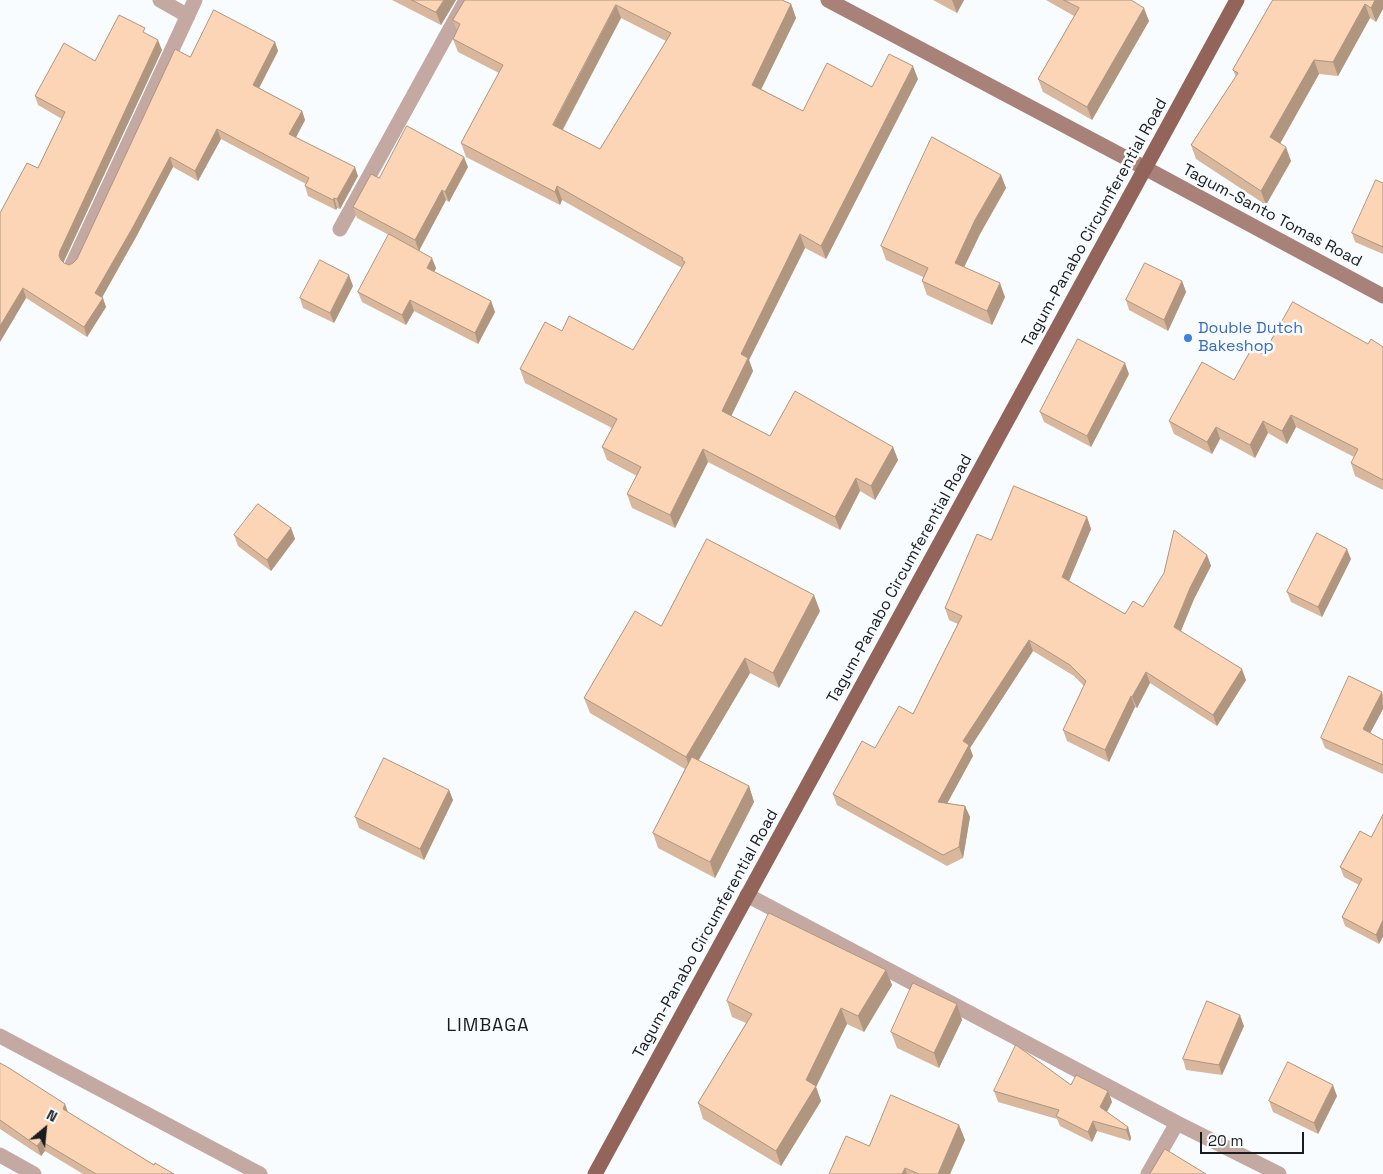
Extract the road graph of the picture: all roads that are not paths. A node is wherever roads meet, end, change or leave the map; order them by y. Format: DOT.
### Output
graph roads {
  1 [pos="160,0"];
  2 [pos="195,0"];
  3 [pos="466,0"];
  4 [pos="828,0"];
  5 [pos="1237,0"];
  6 [pos="188,16"];
  7 [pos="1145,168"];
  8 [pos="340,229"];
  9 [pos="72,265"];
  10 [pos="1383,296"];
  11 [pos="747,895"];
  12 [pos="0,1036"];
  13 [pos="1177,1123"];
  14 [pos="0,1155"];
  15 [pos="34,1174"];
  16 [pos="260,1174"];
  17 [pos="595,1174"];
  18 [pos="1148,1174"];
  19 [pos="1279,1174"];
  1 -- 6 [label="street"];
  2 -- 6 [label="street"];
  3 -- 8 [label="street"];
  4 -- 7 [label="street, Tagum-Santo Tomas Road"];
  5 -- 7 [label="main road, Tagum-Panabo Circumferential Road"];
  6 -- 9 [label="street"];
  7 -- 10 [label="street, Tagum-Santo Tomas Road"];
  7 -- 11 [label="main road, Tagum-Panabo Circumferential Road"];
  11 -- 13 [label="street"];
  11 -- 17 [label="main road, Tagum-Panabo Circumferential Road"];
  12 -- 16 [label="street"];
  13 -- 18 [label="street"];
  13 -- 19 [label="street"];
  14 -- 15 [label="street"];
}
